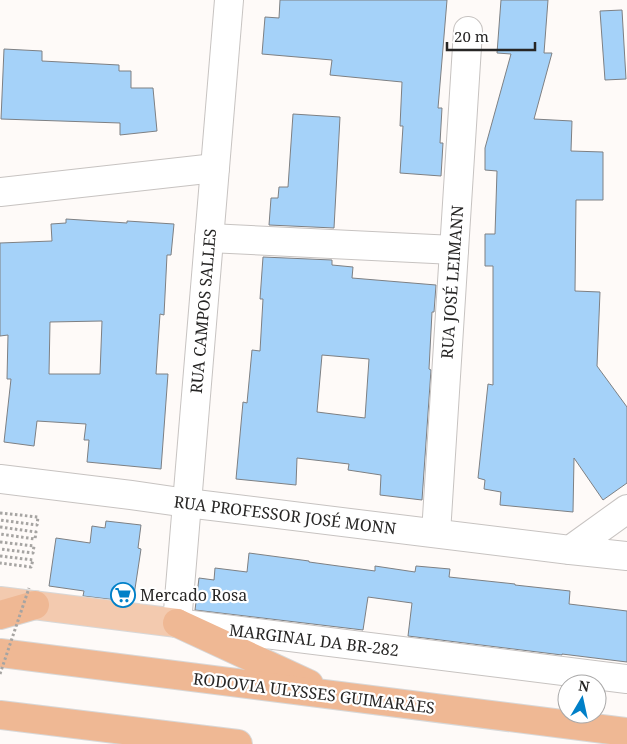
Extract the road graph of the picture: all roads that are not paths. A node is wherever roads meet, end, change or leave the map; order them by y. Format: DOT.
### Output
graph roads {
  1 [pos="229,0"];
  2 [pos="468,31"];
  3 [pos="215,168"];
  4 [pos="0,192"];
  5 [pos="209,238"];
  6 [pos="454,250"];
  7 [pos="0,479"];
  8 [pos="187,503"];
  9 [pos="627,509"];
  10 [pos="436,533"];
  11 [pos="570,550"];
  12 [pos="627,556"];
  13 [pos="32,597"];
  14 [pos="0,601"];
  15 [pos="0,615"];
  16 [pos="178,623"];
  17 [pos="0,653"];
  18 [pos="627,679"];
  19 [pos="331,695"];
  20 [pos="0,715"];
  21 [pos="627,732"];
  22 [pos="238,744"];
  1 -- 3 [label="street, RUA CAMPOS SALLES"];
  2 -- 6 [label="street, RUA JOSÉ LEIMANN"];
  3 -- 4 [label="street"];
  3 -- 5 [label="street, RUA CAMPOS SALLES"];
  5 -- 6 [label="street"];
  5 -- 8 [label="street, RUA CAMPOS SALLES"];
  6 -- 10 [label="street, RUA JOSÉ LEIMANN"];
  7 -- 8 [label="street, RUA PROFESSOR JOSÉ MONN"];
  8 -- 10 [label="street, RUA PROFESSOR JOSÉ MONN"];
  8 -- 16 [label="street, RUA CAMPOS SALLES"];
  9 -- 11 [label="street"];
  10 -- 11 [label="street, RUA PROFESSOR JOSÉ MONN"];
  11 -- 12 [label="street, RUA PROFESSOR JOSÉ MONN"];
  13 -- 14 [label="main road, MARGINAL DA BR-282"];
  13 -- 15 [label="highway"];
  13 -- 16 [label="main road, MARGINAL DA BR-282"];
  16 -- 18 [label="street, MARGINAL DA BR-282"];
  16 -- 19 [label="highway"];
  17 -- 19 [label="highway, RODOVIA ULYSSES GUIMARÃES"];
  19 -- 21 [label="highway, RODOVIA ULYSSES GUIMARÃES"];
  20 -- 22 [label="highway"];
}
